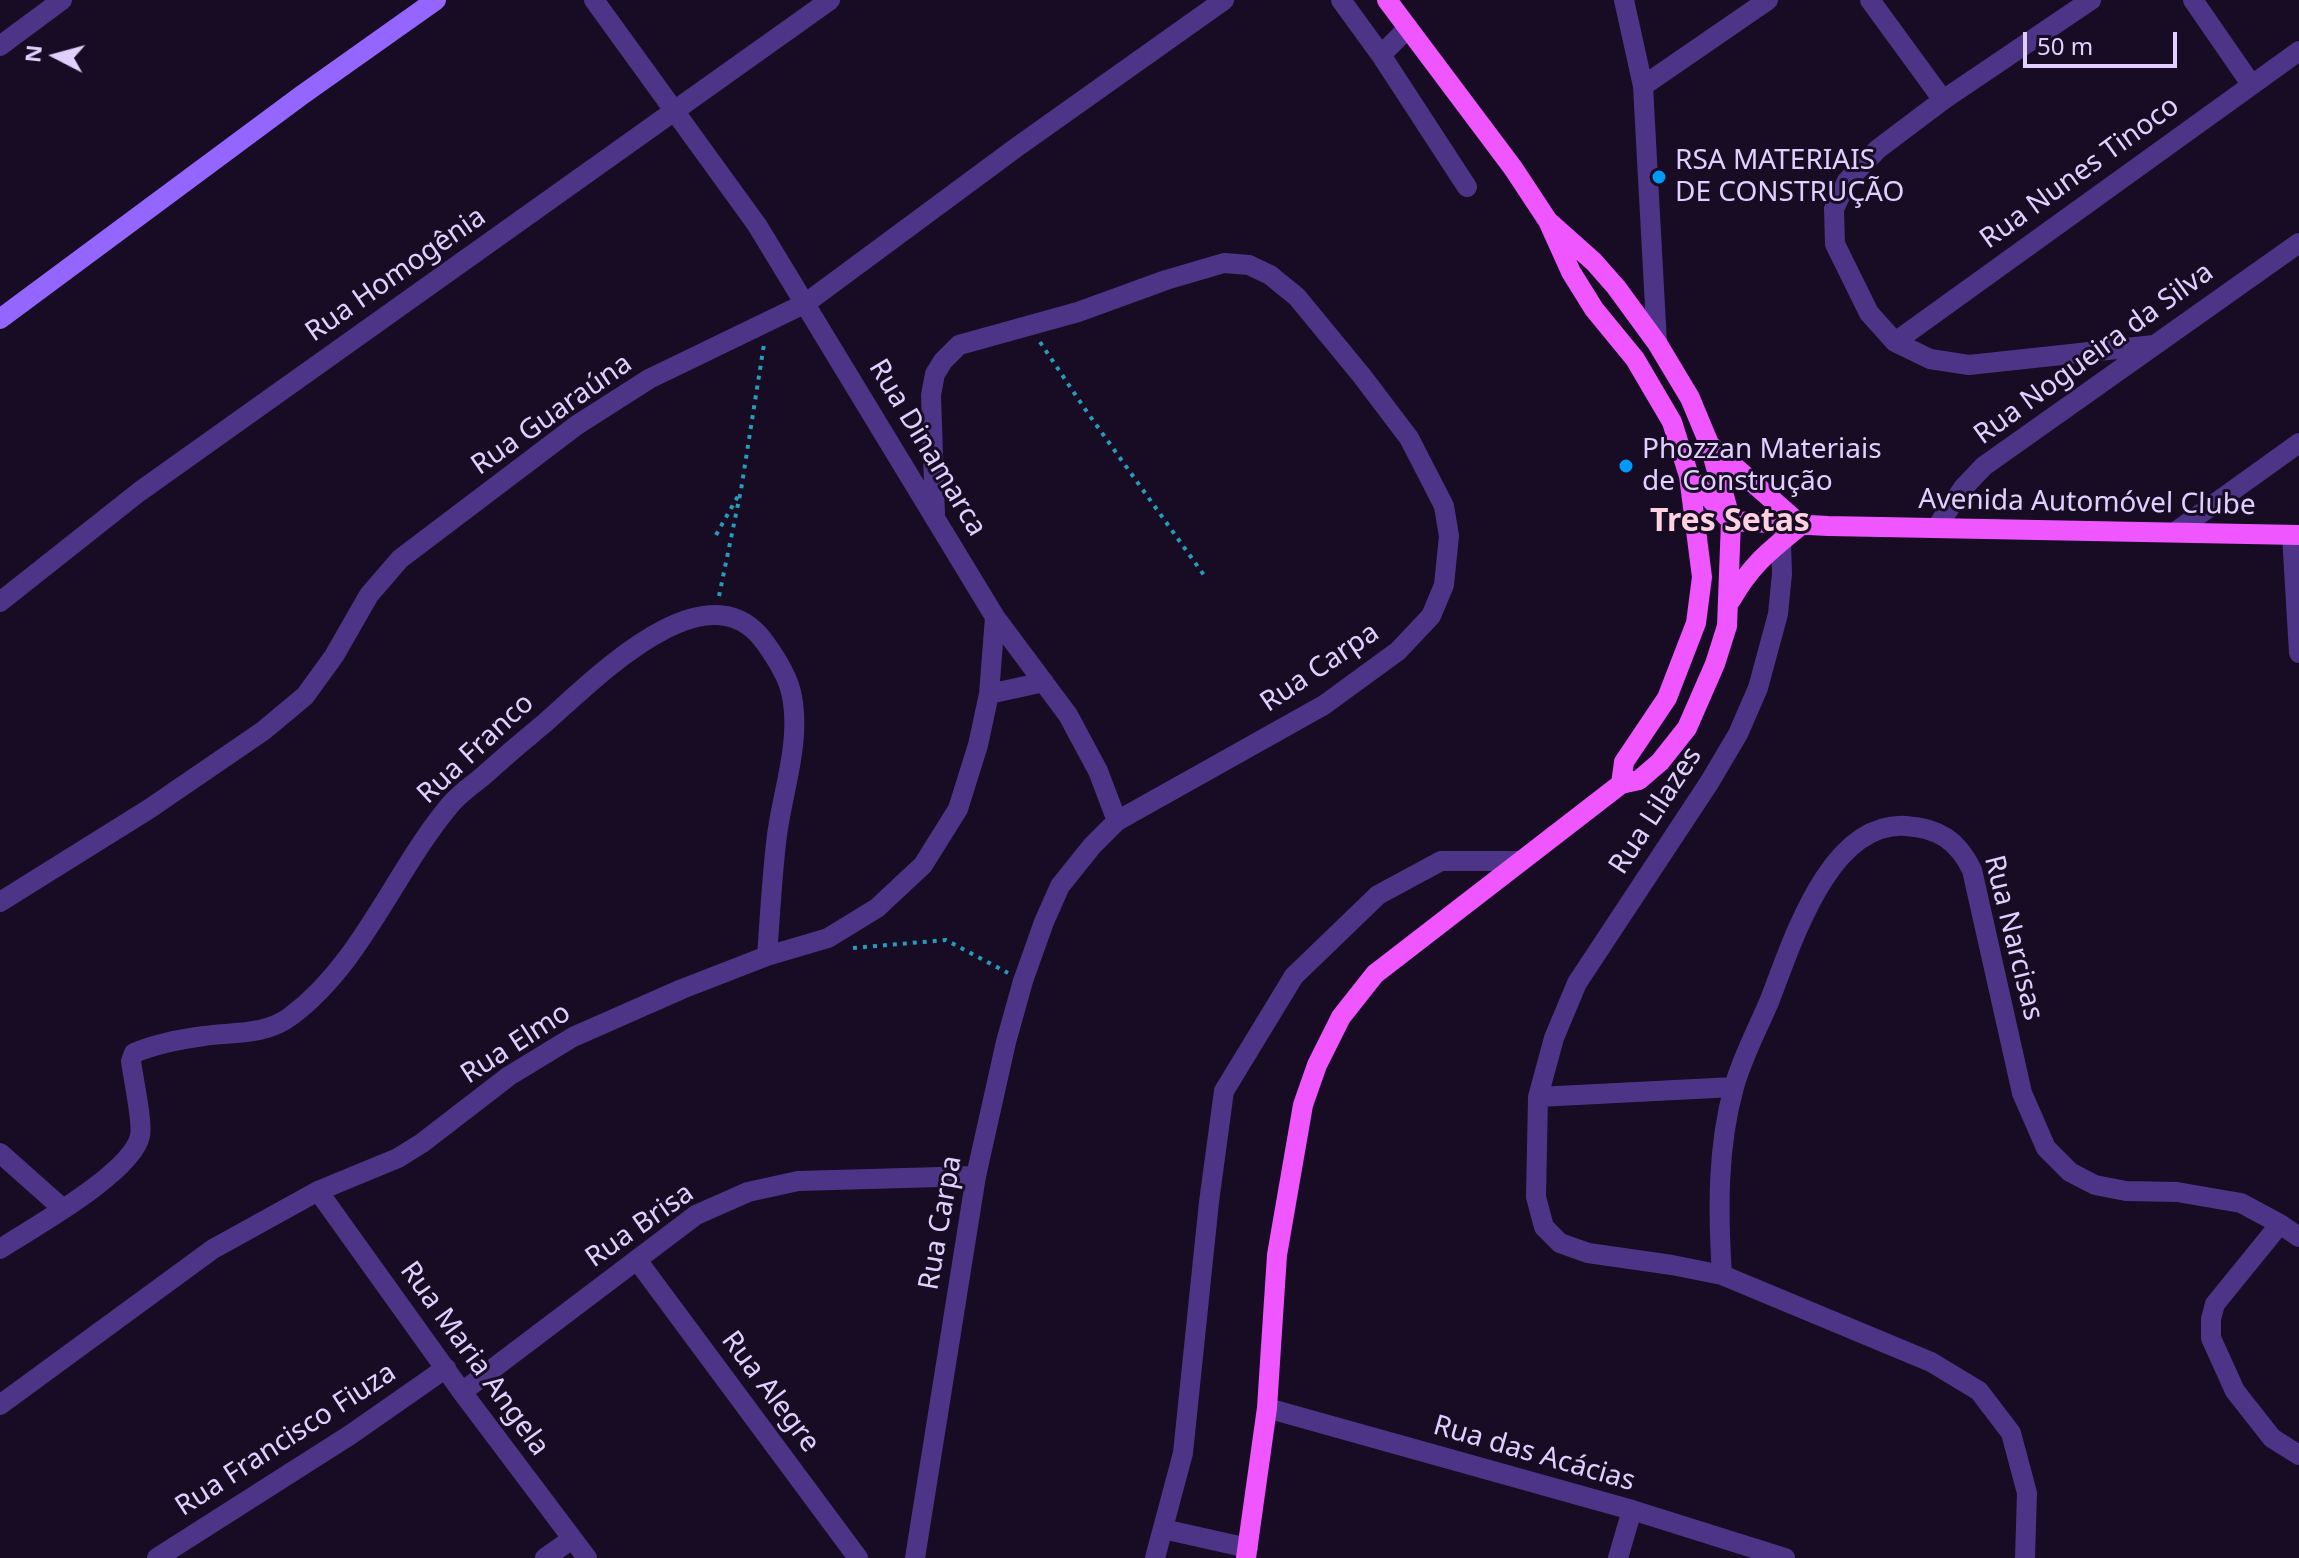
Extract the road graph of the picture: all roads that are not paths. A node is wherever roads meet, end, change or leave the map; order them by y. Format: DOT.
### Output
graph roads {
  1 [pos="62,0"];
  2 [pos="436,0"];
  3 [pos="594,0"];
  4 [pos="830,0"];
  5 [pos="1224,0"];
  6 [pos="1341,0"];
  7 [pos="1387,0"];
  8 [pos="1624,0"];
  9 [pos="1768,0"];
  10 [pos="1870,0"];
  11 [pos="2091,0"];
  12 [pos="2193,0"];
  13 [pos="1408,28"];
  14 [pos="0,46"];
  15 [pos="2299,51"];
  16 [pos="1381,55"];
  17 [pos="2251,84"];
  18 [pos="1643,86"];
  19 [pos="1943,100"];
  20 [pos="676,111"];
  21 [pos="1467,187"];
  22 [pos="1548,221"];
  23 [pos="2299,243"];
  24 [pos="806,303"];
  25 [pos="0,319"];
  26 [pos="1895,342"];
  27 [pos="1657,343"];
  28 [pos="2154,345"];
  29 [pos="2299,443"];
  30 [pos="1710,446"];
  31 [pos="1689,476"];
  32 [pos="935,514"];
  33 [pos="1731,521"];
  34 [pos="1801,525"];
  35 [pos="1936,528"];
  36 [pos="2175,532"];
  37 [pos="2296,535"];
  38 [pos="1781,541"];
  39 [pos="1702,577"];
  40 [pos="0,602"];
  41 [pos="1729,604"];
  42 [pos="995,617"];
  43 [pos="2299,653"];
  44 [pos="1044,682"];
  45 [pos="989,694"];
  46 [pos="1621,784"];
  47 [pos="1117,821"];
  48 [pos="1520,861"];
  49 [pos="0,902"];
  50 [pos="767,956"];
  51 [pos="1734,1087"];
  52 [pos="1538,1097"];
  53 [pos="0,1153"];
  54 [pos="976,1176"];
  55 [pos="318,1191"];
  56 [pos="62,1208"];
  57 [pos="2280,1224"];
  58 [pos="2299,1237"];
  59 [pos="0,1249"];
  60 [pos="637,1260"];
  61 [pos="1722,1275"];
  62 [pos="446,1368"];
  63 [pos="462,1392"];
  64 [pos="0,1405"];
  65 [pos="1267,1408"];
  66 [pos="2299,1455"];
  67 [pos="1632,1510"];
  68 [pos="1163,1529"];
  69 [pos="572,1539"];
  70 [pos="1247,1553"];
  71 [pos="157,1558"];
  72 [pos="545,1558"];
  73 [pos="587,1558"];
  74 [pos="858,1558"];
  75 [pos="915,1558"];
  76 [pos="1155,1558"];
  77 [pos="1618,1558"];
  78 [pos="1785,1558"];
  79 [pos="2025,1558"];
  1 -- 14 [label="street"];
  2 -- 25 [label="street"];
  3 -- 20 [label="street, Rua Dinamarca"];
  4 -- 20 [label="street, Rua Homogênia"];
  5 -- 24 [label="street, Rua Guaraúna"];
  6 -- 16 [label="street"];
  7 -- 13 [label="main road"];
  8 -- 18 [label="street"];
  9 -- 18 [label="street"];
  10 -- 19 [label="street"];
  11 -- 19 [label="street"];
  12 -- 17 [label="street"];
  13 -- 16 [label="street"];
  13 -- 22 [label="main road"];
  15 -- 17 [label="street, Rua Nunes Tinoco"];
  16 -- 21 [label="street"];
  17 -- 26 [label="street, Rua Nunes Tinoco"];
  18 -- 27 [label="street"];
  19 -- 26 [label="street"];
  20 -- 24 [label="street, Rua Dinamarca"];
  20 -- 40 [label="street, Rua Homogênia"];
  22 -- 27 [label="main road"];
  22 -- 31 [label="main road"];
  23 -- 28 [label="street, Rua Nogueira da Silva"];
  24 -- 32 [label="street, Rua Dinamarca"];
  24 -- 49 [label="street, Rua Guaraúna"];
  26 -- 28 [label="street"];
  27 -- 30 [label="main road"];
  28 -- 35 [label="street, Rua Nogueira da Silva"];
  29 -- 36 [label="street"];
  30 -- 33 [label="main road"];
  30 -- 34 [label="main road"];
  31 -- 33 [label="main road"];
  31 -- 39 [label="main road"];
  32 -- 42 [label="street, Rua Dinamarca"];
  32 -- 47 [label="street, Rua Carpa"];
  33 -- 34 [label="main road, Avenida Automóvel Clube"];
  33 -- 39 [label="main road"];
  33 -- 41 [label="main road"];
  34 -- 35 [label="main road, Avenida Automóvel Clube"];
  34 -- 38 [label="main road"];
  35 -- 36 [label="main road, Avenida Automóvel Clube"];
  36 -- 37 [label="main road, Avenida Automóvel Clube"];
  37 -- 43 [label="street"];
  38 -- 41 [label="main road"];
  38 -- 52 [label="street, Rua Lilazes"];
  39 -- 46 [label="main road"];
  41 -- 46 [label="main road"];
  42 -- 44 [label="street, Rua Dinamarca"];
  42 -- 45 [label="street, Rua Elmo"];
  44 -- 45 [label="street"];
  44 -- 47 [label="street, Rua Dinamarca"];
  45 -- 50 [label="street, Rua Elmo"];
  46 -- 48 [label="main road"];
  47 -- 54 [label="street, Rua Carpa"];
  48 -- 65 [label="main road"];
  48 -- 68 [label="street"];
  50 -- 55 [label="street, Rua Elmo"];
  50 -- 56 [label="street, Rua Franco"];
  51 -- 52 [label="street"];
  51 -- 57 [label="street, Rua Narcisas"];
  51 -- 61 [label="street, Rua Narcisas"];
  52 -- 61 [label="street, Rua Lilazes"];
  53 -- 56 [label="street"];
  54 -- 60 [label="street, Rua Brisa"];
  54 -- 75 [label="street, Rua Carpa"];
  55 -- 62 [label="street, Rua Maria Angela"];
  55 -- 64 [label="street, Rua Elmo"];
  56 -- 59 [label="street, Rua Franco"];
  57 -- 58 [label="street, Rua Narcisas"];
  57 -- 66 [label="street"];
  60 -- 63 [label="street, Rua Brisa"];
  60 -- 74 [label="street, Rua Alegre"];
  61 -- 79 [label="street, Rua Lilazes"];
  62 -- 63 [label="street, Rua Maria Angela"];
  62 -- 71 [label="street, Rua Francisco Fiuza"];
  63 -- 69 [label="street, Rua Maria Angela"];
  65 -- 67 [label="street, Rua das Acácias"];
  65 -- 70 [label="main road"];
  67 -- 77 [label="street"];
  67 -- 78 [label="street, Rua das Acácias"];
  68 -- 70 [label="street"];
  68 -- 76 [label="street"];
  69 -- 72 [label="street"];
  69 -- 73 [label="street, Rua Maria Angela"];
}
